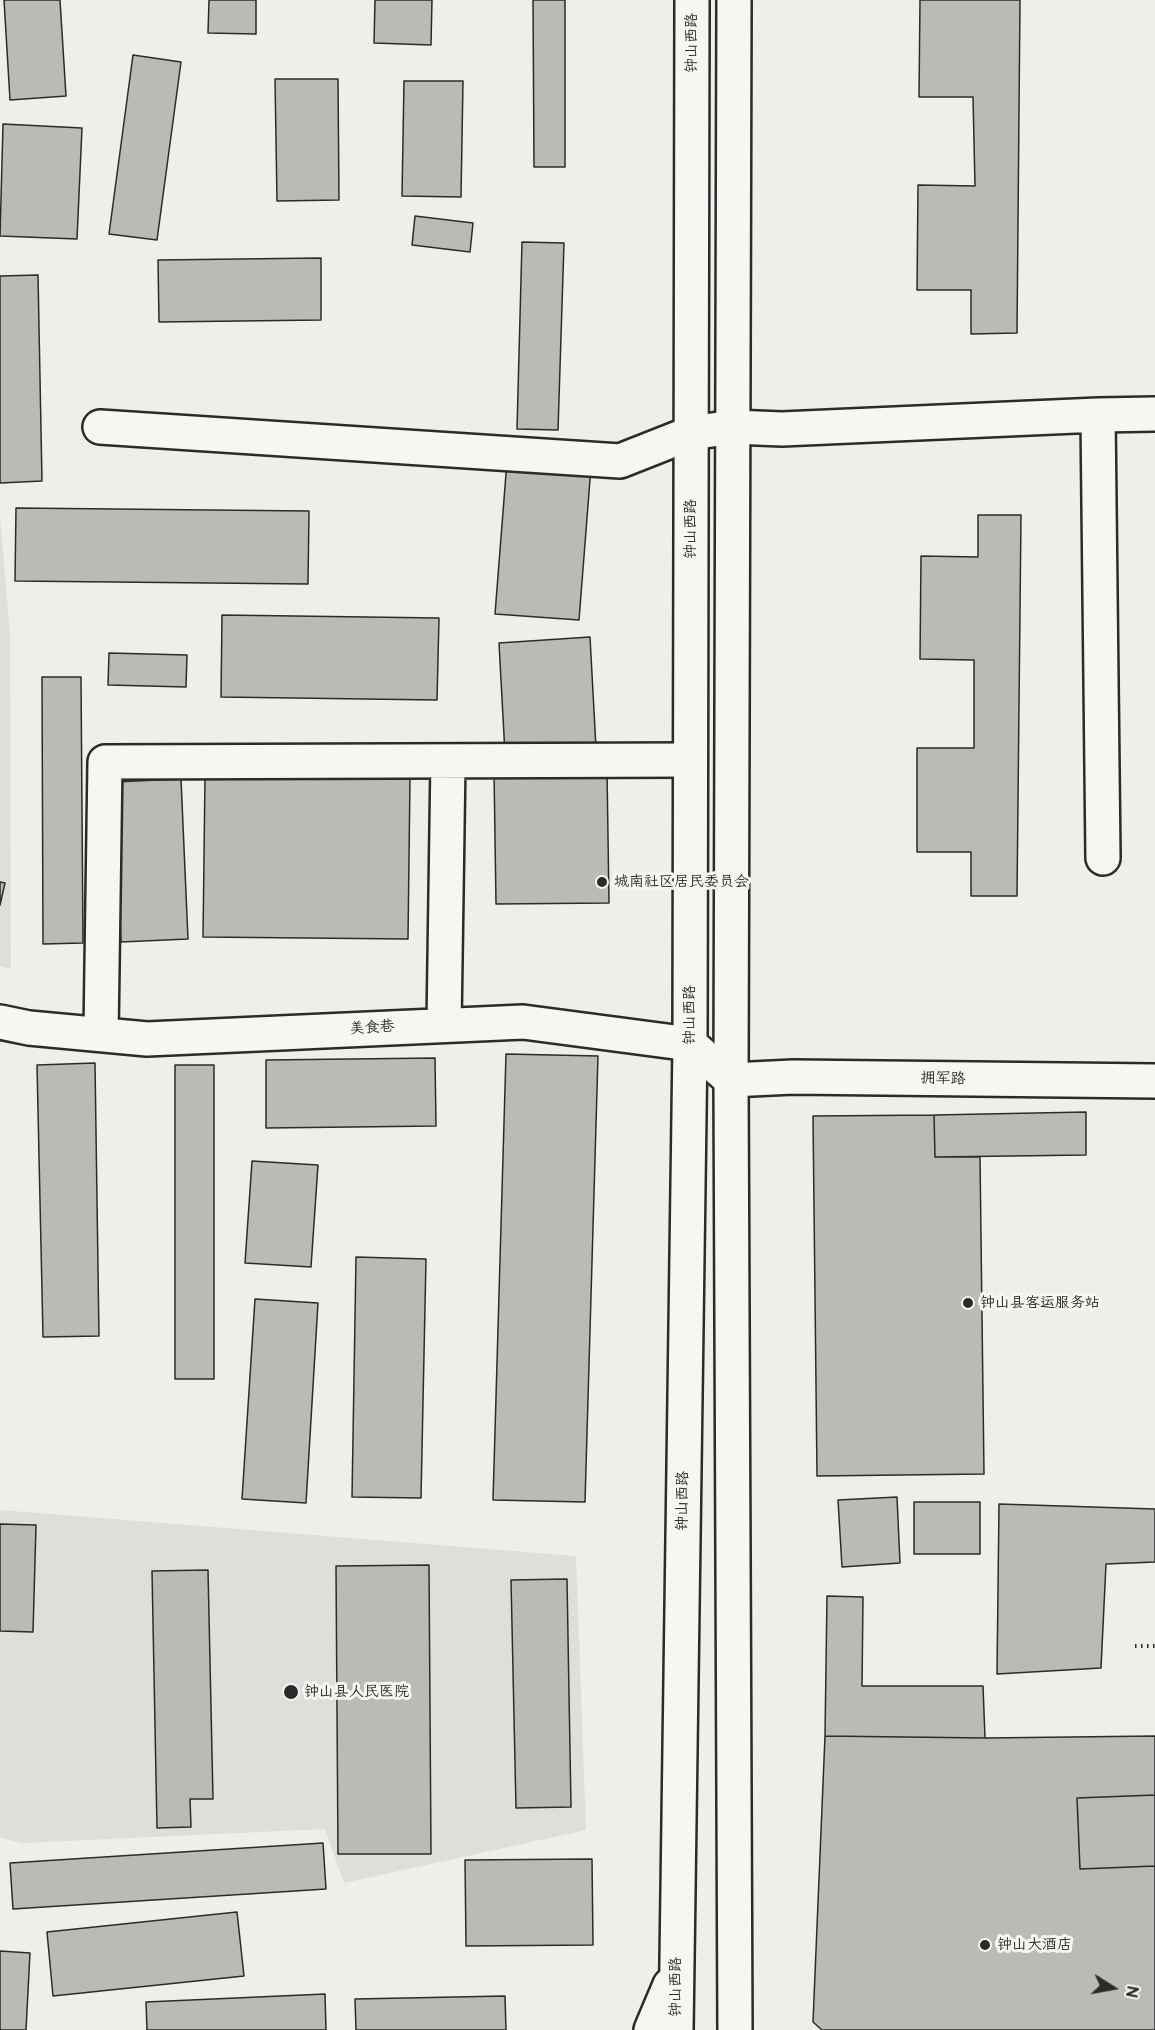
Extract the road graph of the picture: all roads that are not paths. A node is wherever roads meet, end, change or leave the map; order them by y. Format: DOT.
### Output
graph roads {
  1 [pos="692,0"];
  2 [pos="734,0"];
  3 [pos="1155,414"];
  4 [pos="1098,415"];
  5 [pos="100,427"];
  6 [pos="733,427"];
  7 [pos="691,433"];
  8 [pos="690,760"];
  9 [pos="448,761"];
  10 [pos="1103,858"];
  11 [pos="0,1022"];
  12 [pos="444,1025"];
  13 [pos="101,1034"];
  14 [pos="690,1044"];
  15 [pos="731,1080"];
  16 [pos="1155,1081"];
  17 [pos="676,1972"];
  18 [pos="651,2030"];
  19 [pos="676,2030"];
  20 [pos="735,2030"];
  1 -- 7 [label="main road, 钟山西路"];
  2 -- 6 [label="main road"];
  3 -- 4 [label="main road"];
  4 -- 6 [label="main road"];
  4 -- 10 [label="main road"];
  5 -- 7 [label="main road"];
  6 -- 7 [label="main road"];
  6 -- 15 [label="main road"];
  7 -- 8 [label="main road, 钟山西路"];
  8 -- 9 [label="main road"];
  8 -- 14 [label="main road, 钟山西路"];
  9 -- 12 [label="main road"];
  9 -- 13 [label="main road"];
  11 -- 13 [label="main road, 美食巷"];
  12 -- 13 [label="main road, 美食巷"];
  12 -- 14 [label="main road, 美食巷"];
  14 -- 15 [label="main road"];
  14 -- 17 [label="main road, 钟山西路"];
  15 -- 16 [label="main road, 拥军路"];
  15 -- 20 [label="main road"];
  17 -- 18 [label="main road"];
  17 -- 19 [label="main road, 钟山西路"];
}
